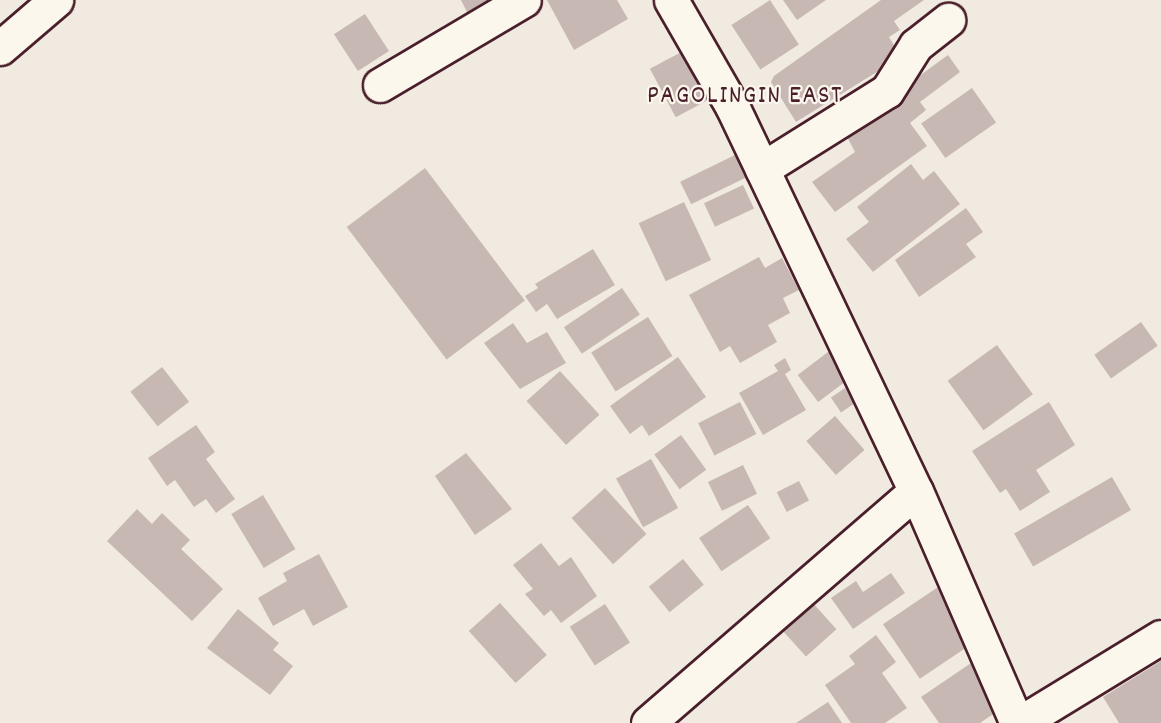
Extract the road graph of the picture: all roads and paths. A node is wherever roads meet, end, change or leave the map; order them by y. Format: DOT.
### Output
graph roads {
  1 [pos="56,0"];
  2 [pos="524,0"];
  3 [pos="671,0"];
  4 [pos="948,20"];
  5 [pos="0,48"];
  6 [pos="380,85"];
  7 [pos="762,169"];
  8 [pos="916,492"];
  9 [pos="1161,637"];
  10 [pos="648,723"];
  11 [pos="1018,723"];
  1 -- 5 [label="street"];
  2 -- 6 [label="street"];
  3 -- 7 [label="street"];
  4 -- 7 [label="street"];
  7 -- 8 [label="street"];
  8 -- 10 [label="street"];
  8 -- 11 [label="street"];
  9 -- 11 [label="street"];
}
